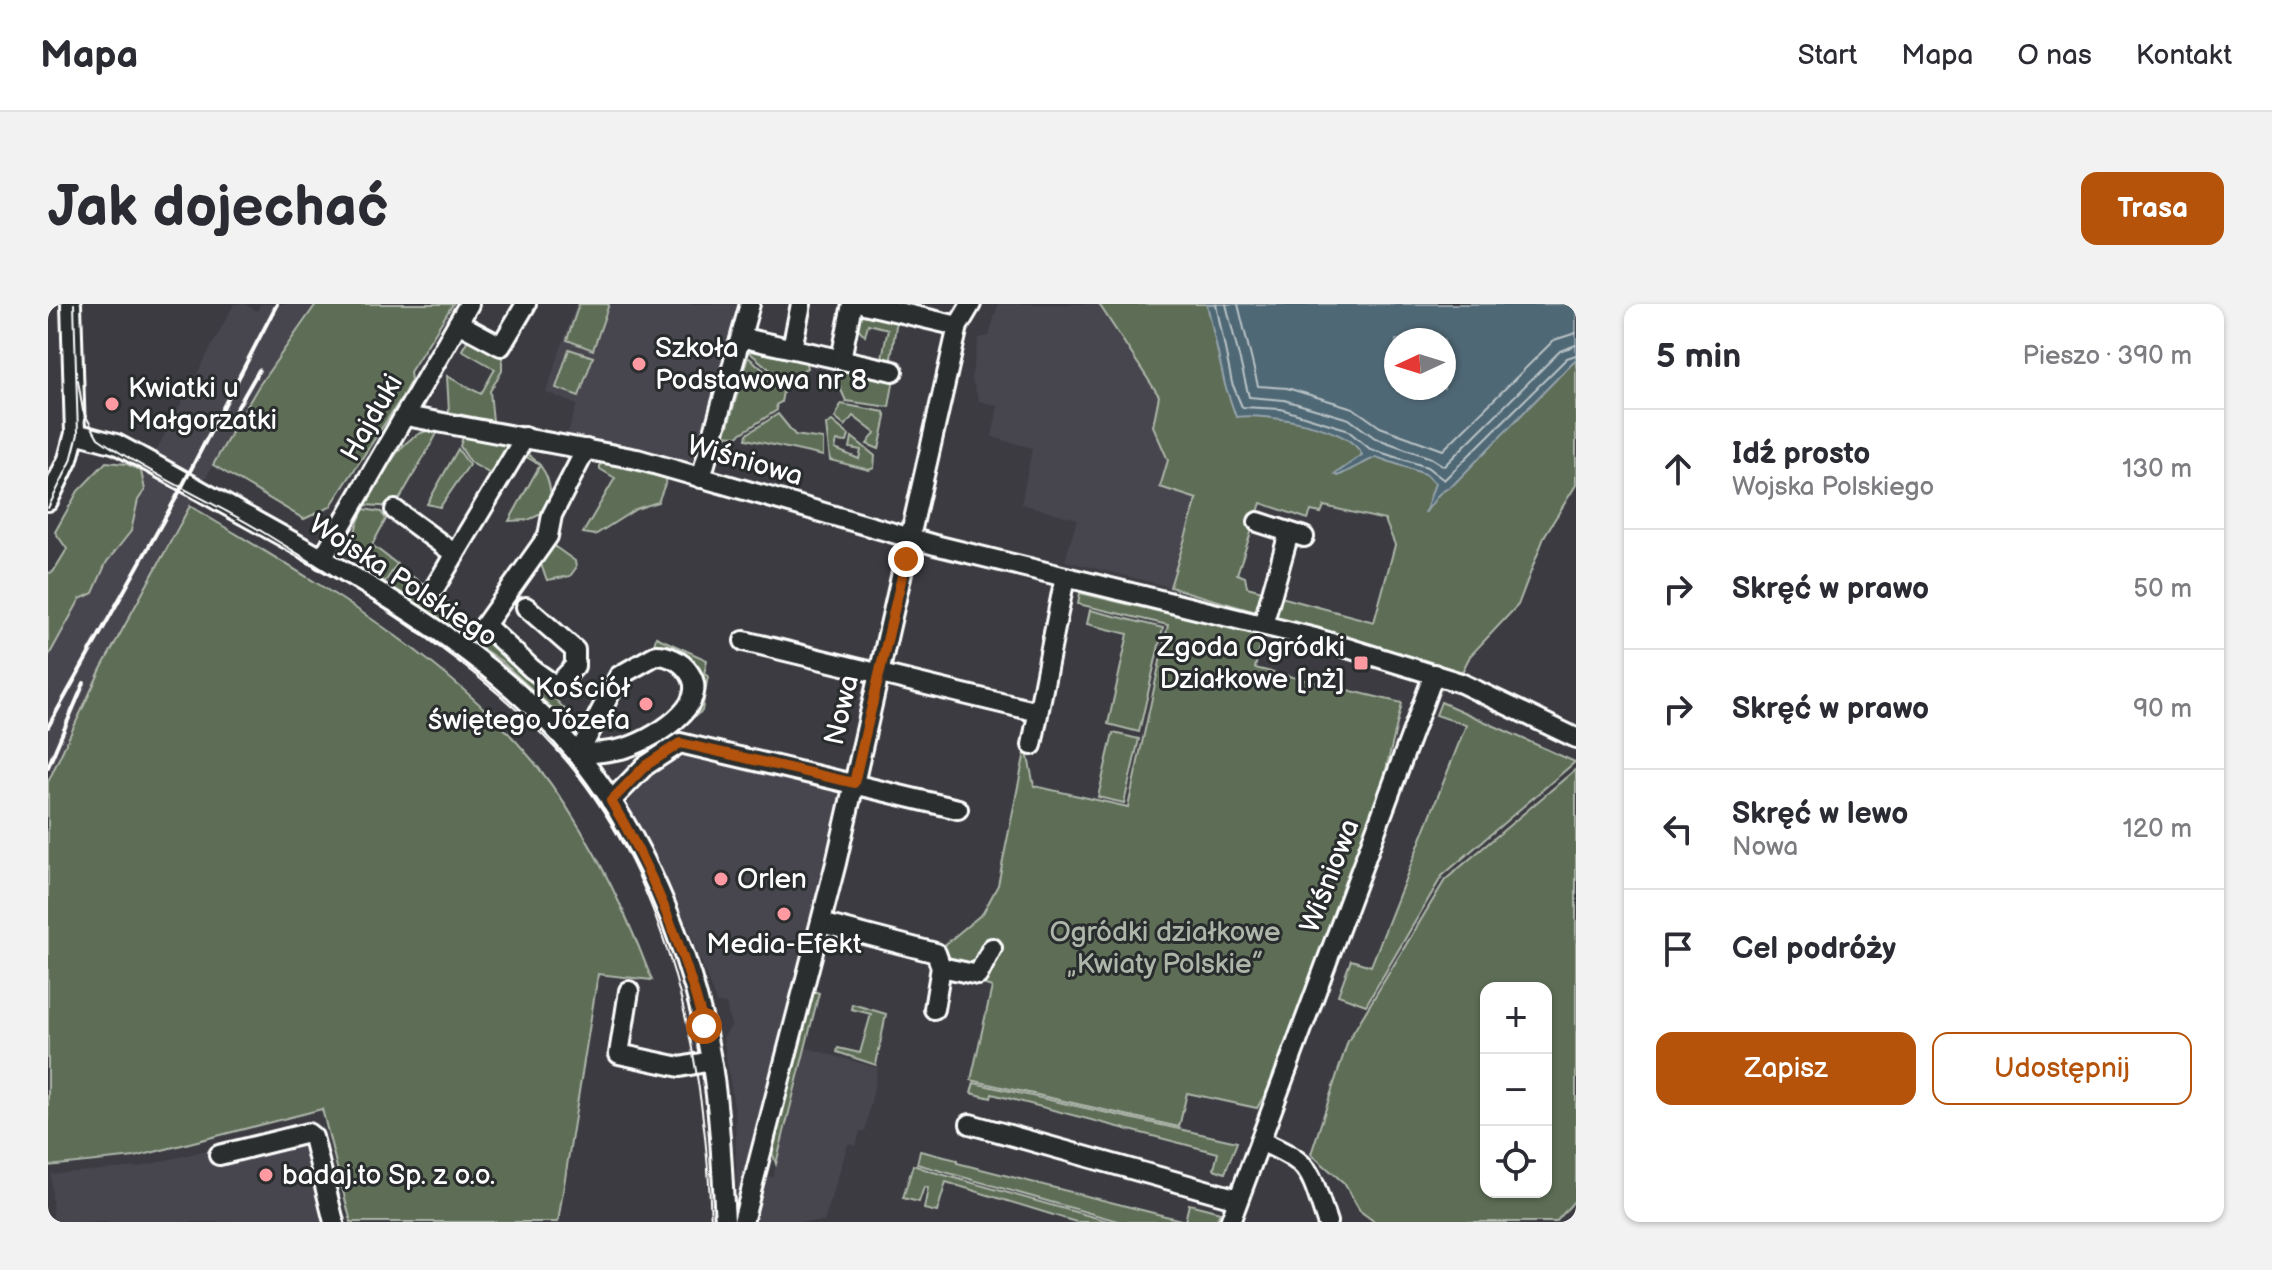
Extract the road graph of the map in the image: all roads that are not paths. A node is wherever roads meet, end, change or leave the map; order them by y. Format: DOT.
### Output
graph roads {
  1 [pos="71,304"];
  2 [pos="469,304"];
  3 [pos="526,304"];
  4 [pos="750,304"];
  5 [pos="801,304"];
  6 [pos="852,304"];
  7 [pos="864,304"];
  8 [pos="971,304"];
  9 [pos="907,309"];
  10 [pos="458,323"];
  11 [pos="958,326"];
  12 [pos="744,338"];
  13 [pos="792,348"];
  14 [pos="841,359"];
  15 [pos="893,371"];
  16 [pos="406,416"];
  17 [pos="75,433"];
  18 [pos="525,437"];
  19 [pos="586,449"];
  20 [pos="701,478"];
  21 [pos="48,501"];
  22 [pos="395,510"];
  23 [pos="1258,522"];
  24 [pos="910,538"];
  25 [pos="455,554"];
  26 [pos="322,559"];
  27 [pos="1065,577"];
  28 [pos="434,589"];
  29 [pos="526,607"];
  30 [pos="1263,625"];
  31 [pos="744,641"];
  32 [pos="880,672"];
  33 [pos="1434,674"];
  34 [pos="1030,710"];
  35 [pos="1576,738"];
  36 [pos="1032,745"];
  37 [pos="624,748"];
  38 [pos="578,755"];
  39 [pos="648,764"];
  40 [pos="854,783"];
  41 [pos="611,801"];
  42 [pos="958,809"];
  43 [pos="821,923"];
  44 [pos="992,948"];
  45 [pos="941,967"];
  46 [pos="629,991"];
  47 [pos="934,1009"];
  48 [pos="711,1061"];
  49 [pos="970,1124"];
  50 [pos="1260,1141"];
  51 [pos="219,1155"];
  52 [pos="1238,1199"];
  53 [pos="334,1222"];
  54 [pos="725,1222"];
  55 [pos="743,1222"];
  56 [pos="1230,1222"];
  57 [pos="1327,1222"];
  1 -- 17 [label="street"];
  2 -- 10 [label="street, Hajduki"];
  3 -- 10 [label="street"];
  4 -- 20 [label="street"];
  5 -- 13 [label="street"];
  6 -- 14 [label="street"];
  7 -- 9 [label="street"];
  8 -- 11 [label="street, Nowa"];
  9 -- 11 [label="street"];
  10 -- 16 [label="street, Hajduki"];
  11 -- 24 [label="street, Nowa"];
  12 -- 13 [label="street"];
  13 -- 14 [label="street"];
  14 -- 15 [label="street"];
  16 -- 18 [label="street, Wiśniowa"];
  16 -- 26 [label="street, Hajduki"];
  17 -- 21 [label="street"];
  17 -- 26 [label="street, Wojska Polskiego"];
  18 -- 19 [label="street, Wiśniowa"];
  18 -- 25 [label="street"];
  19 -- 20 [label="street, Wiśniowa"];
  19 -- 29 [label="street"];
  20 -- 24 [label="street, Wiśniowa"];
  22 -- 25 [label="street"];
  23 -- 30 [label="street"];
  24 -- 27 [label="street, Wiśniowa"];
  24 -- 32 [label="street, Nowa"];
  25 -- 28 [label="street"];
  26 -- 38 [label="street, Wojska Polskiego"];
  27 -- 30 [label="street, Wiśniowa"];
  27 -- 36 [label="street"];
  30 -- 33 [label="street, Wiśniowa"];
  31 -- 32 [label="street"];
  32 -- 34 [label="street"];
  32 -- 40 [label="street, Nowa"];
  33 -- 35 [label="street, Wiśniowa"];
  33 -- 50 [label="street, Wiśniowa"];
  37 -- 38 [label="street"];
  37 -- 38 [label="street"];
  37 -- 39 [label="street"];
  38 -- 41 [label="street, Wojska Polskiego"];
  39 -- 40 [label="street"];
  39 -- 41 [label="street"];
  40 -- 42 [label="street"];
  40 -- 43 [label="street, Nowa"];
  41 -- 48 [label="street, Wojska Polskiego"];
  43 -- 45 [label="street"];
  43 -- 55 [label="street, Nowa"];
  44 -- 45 [label="street"];
  45 -- 47 [label="street"];
  46 -- 48 [label="street"];
  48 -- 54 [label="street, Wojska Polskiego"];
  49 -- 52 [label="street"];
  50 -- 52 [label="street, Wiśniowa"];
  50 -- 57 [label="street"];
  51 -- 53 [label="street"];
  52 -- 56 [label="street, Wiśniowa"];
}
